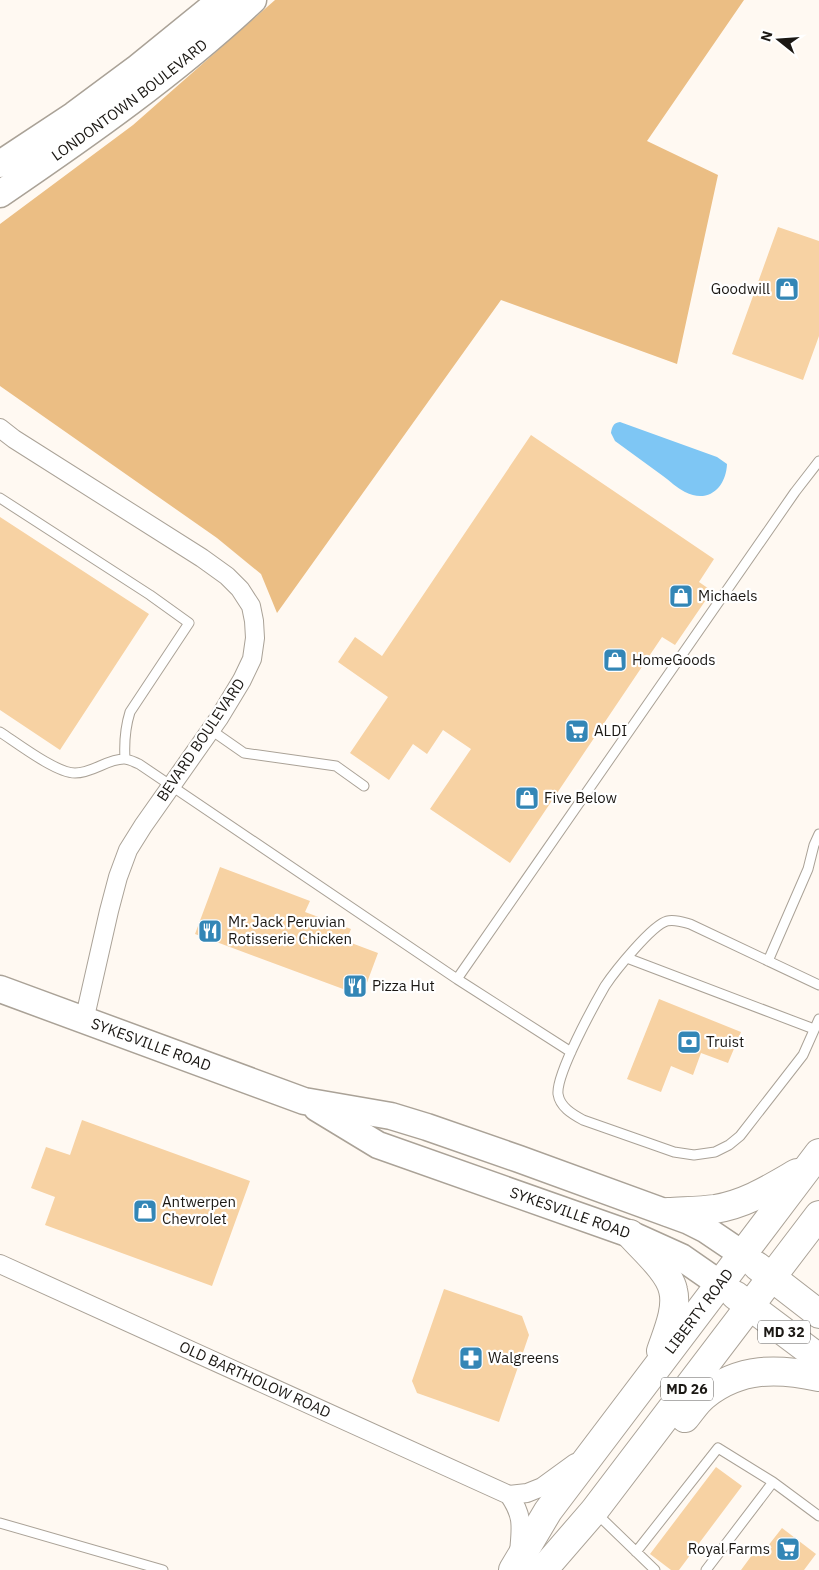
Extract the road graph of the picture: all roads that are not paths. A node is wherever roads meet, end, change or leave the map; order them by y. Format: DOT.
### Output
graph roads {
  1 [pos="221,0"];
  2 [pos="253,0"];
  3 [pos="0,164"];
  4 [pos="0,194"];
  5 [pos="0,428"];
  6 [pos="819,461"];
  7 [pos="0,498"];
  8 [pos="211,730"];
  9 [pos="0,732"];
  10 [pos="125,759"];
  11 [pos="172,786"];
  12 [pos="364,786"];
  13 [pos="819,834"];
  14 [pos="627,958"];
  15 [pos="768,961"];
  16 [pos="457,979"];
  17 [pos="819,985"];
  18 [pos="0,989"];
  19 [pos="819,1019"];
  20 [pos="84,1021"];
  21 [pos="814,1029"];
  22 [pos="571,1052"];
  23 [pos="304,1100"];
  24 [pos="814,1159"];
  25 [pos="668,1212"];
  26 [pos="819,1215"];
  27 [pos="630,1234"];
  28 [pos="742,1254"];
  29 [pos="0,1264"];
  30 [pos="772,1277"];
  31 [pos="720,1284"];
  32 [pos="750,1306"];
  33 [pos="819,1314"];
  34 [pos="819,1358"];
  35 [pos="653,1373"];
  36 [pos="819,1377"];
  37 [pos="593,1452"];
  38 [pos="624,1472"];
  39 [pos="773,1482"];
  40 [pos="509,1495"];
  41 [pos="594,1511"];
  42 [pos="819,1516"];
  43 [pos="0,1523"];
  44 [pos="636,1552"];
  45 [pos="516,1564"];
  46 [pos="164,1570"];
  47 [pos="543,1570"];
  48 [pos="655,1570"];
  49 [pos="706,1570"];
  1 -- 3 [label="main road, LONDONTOWN BOULEVARD"];
  2 -- 4 [label="main road, LONDONTOWN BOULEVARD"];
  5 -- 8 [label="street, BEVARD BOULEVARD"];
  6 -- 16 [label="lane"];
  7 -- 10 [label="lane"];
  8 -- 11 [label="street, BEVARD BOULEVARD"];
  8 -- 12 [label="lane"];
  9 -- 10 [label="lane"];
  10 -- 11 [label="lane"];
  11 -- 16 [label="lane"];
  11 -- 20 [label="street, BEVARD BOULEVARD"];
  13 -- 15 [label="lane"];
  14 -- 15 [label="lane"];
  14 -- 21 [label="lane"];
  14 -- 22 [label="lane"];
  15 -- 17 [label="lane"];
  16 -- 22 [label="lane"];
  18 -- 20 [label="main road, SYKESVILLE ROAD / MD 32"];
  19 -- 21 [label="lane"];
  20 -- 23 [label="main road, SYKESVILLE ROAD / MD 32"];
  21 -- 22 [label="lane"];
  23 -- 25 [label="main road, SYKESVILLE ROAD / MD 32"];
  23 -- 27 [label="main road, SYKESVILLE ROAD / MD 32"];
  24 -- 25 [label="main road"];
  24 -- 28 [label="main road, LIBERTY ROAD / MD 26"];
  25 -- 28 [label="main road, SYKESVILLE ROAD / MD 32"];
  26 -- 30 [label="main road, MD 26"];
  27 -- 31 [label="main road, SYKESVILLE ROAD / MD 32"];
  27 -- 35 [label="main road"];
  28 -- 30 [label="main road, SYKESVILLE ROAD / MD 32"];
  28 -- 31 [label="main road, LIBERTY ROAD / MD 26"];
  29 -- 40 [label="street, OLD BARTHOLOW ROAD"];
  30 -- 32 [label="main road, MD 26"];
  30 -- 33 [label="main road, SYKESVILLE ROAD / MD 32"];
  31 -- 32 [label="main road, SYKESVILLE ROAD / MD 32"];
  31 -- 35 [label="main road, LIBERTY ROAD / MD 26"];
  32 -- 34 [label="main road, SYKESVILLE ROAD / MD 32"];
  32 -- 38 [label="main road, MD 26"];
  35 -- 37 [label="main road, LIBERTY ROAD / MD 26"];
  36 -- 38 [label="main road"];
  37 -- 40 [label="street"];
  37 -- 45 [label="main road, LIBERTY ROAD / MD 26"];
  38 -- 41 [label="main road, MD 26"];
  39 -- 42 [label="lane"];
  39 -- 44 [label="lane"];
  39 -- 49 [label="lane"];
  40 -- 45 [label="street"];
  41 -- 44 [label="lane"];
  41 -- 47 [label="main road, MD 26"];
  43 -- 46 [label="lane"];
  44 -- 48 [label="lane"];
}
